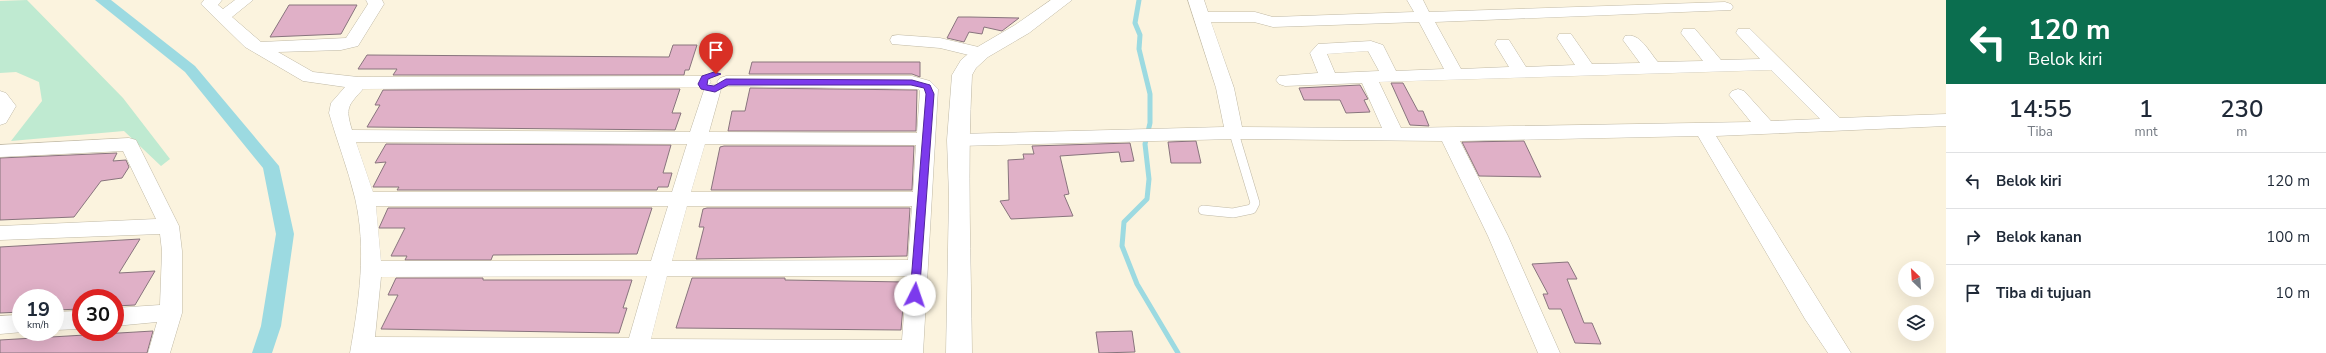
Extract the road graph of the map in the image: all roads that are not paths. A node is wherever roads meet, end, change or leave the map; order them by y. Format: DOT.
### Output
graph roads {
  1 [pos="214,0"];
  2 [pos="245,0"];
  3 [pos="374,0"];
  4 [pos="1063,0"];
  5 [pos="1196,0"];
  6 [pos="1415,0"];
  7 [pos="1725,7"];
  8 [pos="224,16"];
  9 [pos="1203,17"];
  10 [pos="1426,17"];
  11 [pos="1690,33"];
  12 [pos="1744,33"];
  13 [pos="1565,38"];
  14 [pos="898,40"];
  15 [pos="1631,40"];
  16 [pos="1503,44"];
  17 [pos="258,47"];
  18 [pos="980,53"];
  19 [pos="1774,64"];
  20 [pos="1717,66"];
  21 [pos="1654,68"];
  22 [pos="1588,71"];
  23 [pos="1520,73"];
  24 [pos="1456,76"];
  25 [pos="1392,78"];
  26 [pos="1329,79"];
  27 [pos="1369,79"];
  28 [pos="1285,80"];
  29 [pos="358,83"];
  30 [pos="713,84"];
  31 [pos="1738,95"];
  32 [pos="0,98"];
  33 [pos="0,119"];
  34 [pos="1939,120"];
  35 [pos="1834,123"];
  36 [pos="1765,126"];
  37 [pos="1703,130"];
  38 [pos="1234,133"];
  39 [pos="1394,134"];
  40 [pos="1448,135"];
  41 [pos="1946,135"];
  42 [pos="344,136"];
  43 [pos="698,138"];
  44 [pos="926,139"];
  45 [pos="958,140"];
  46 [pos="0,150"];
  47 [pos="365,199"];
  48 [pos="680,199"];
  49 [pos="922,199"];
  50 [pos="1203,210"];
  51 [pos="169,226"];
  52 [pos="0,233"];
  53 [pos="659,268"];
  54 [pos="917,268"];
  55 [pos="372,269"];
  56 [pos="171,313"];
  57 [pos="124,316"];
  58 [pos="12,324"];
  59 [pos="0,325"];
  60 [pos="362,350"];
  61 [pos="637,350"];
  62 [pos="912,351"];
  63 [pos="159,353"];
  64 [pos="959,353"];
  65 [pos="1549,353"];
  66 [pos="1840,353"];
  1 -- 8 [label="street"];
  2 -- 8 [label="street"];
  3 -- 17 [label="street"];
  4 -- 18 [label="main road"];
  5 -- 9 [label="street"];
  6 -- 10 [label="street"];
  7 -- 10 [label="street"];
  8 -- 17 [label="street"];
  9 -- 10 [label="street"];
  9 -- 38 [label="street"];
  10 -- 24 [label="street"];
  11 -- 20 [label="street"];
  12 -- 19 [label="street"];
  13 -- 22 [label="street"];
  14 -- 18 [label="street"];
  15 -- 21 [label="street"];
  16 -- 23 [label="street"];
  17 -- 29 [label="street"];
  18 -- 45 [label="main road"];
  19 -- 20 [label="street"];
  19 -- 35 [label="street"];
  20 -- 21 [label="street"];
  21 -- 22 [label="street"];
  22 -- 23 [label="street"];
  23 -- 24 [label="street"];
  24 -- 25 [label="street"];
  25 -- 26 [label="street"];
  25 -- 27 [label="street"];
  26 -- 27 [label="street"];
  26 -- 28 [label="street"];
  27 -- 39 [label="street"];
  29 -- 30 [label="street"];
  29 -- 42 [label="street"];
  30 -- 43 [label="street"];
  30 -- 44 [label="street"];
  31 -- 36 [label="street"];
  32 -- 33 [label="street"];
  34 -- 35 [label="street"];
  34 -- 41 [label="street"];
  35 -- 36 [label="street"];
  36 -- 37 [label="street"];
  37 -- 40 [label="street"];
  37 -- 66 [label="street"];
  38 -- 39 [label="street"];
  38 -- 45 [label="street"];
  38 -- 50 [label="lane"];
  39 -- 40 [label="street"];
  40 -- 65 [label="street"];
  42 -- 43 [label="street"];
  42 -- 47 [label="street"];
  43 -- 44 [label="street"];
  43 -- 48 [label="street"];
  44 -- 49 [label="street"];
  45 -- 64 [label="main road"];
  46 -- 51 [label="street"];
  47 -- 48 [label="street"];
  47 -- 55 [label="street"];
  48 -- 49 [label="street"];
  48 -- 53 [label="street"];
  49 -- 54 [label="street"];
  51 -- 52 [label="street"];
  51 -- 56 [label="street"];
  53 -- 54 [label="street"];
  53 -- 55 [label="street"];
  53 -- 61 [label="street"];
  54 -- 62 [label="street"];
  55 -- 60 [label="street"];
  56 -- 57 [label="street"];
  56 -- 63 [label="street"];
  58 -- 59 [label="street"];
  60 -- 61 [label="street"];
  61 -- 62 [label="street"];
}
